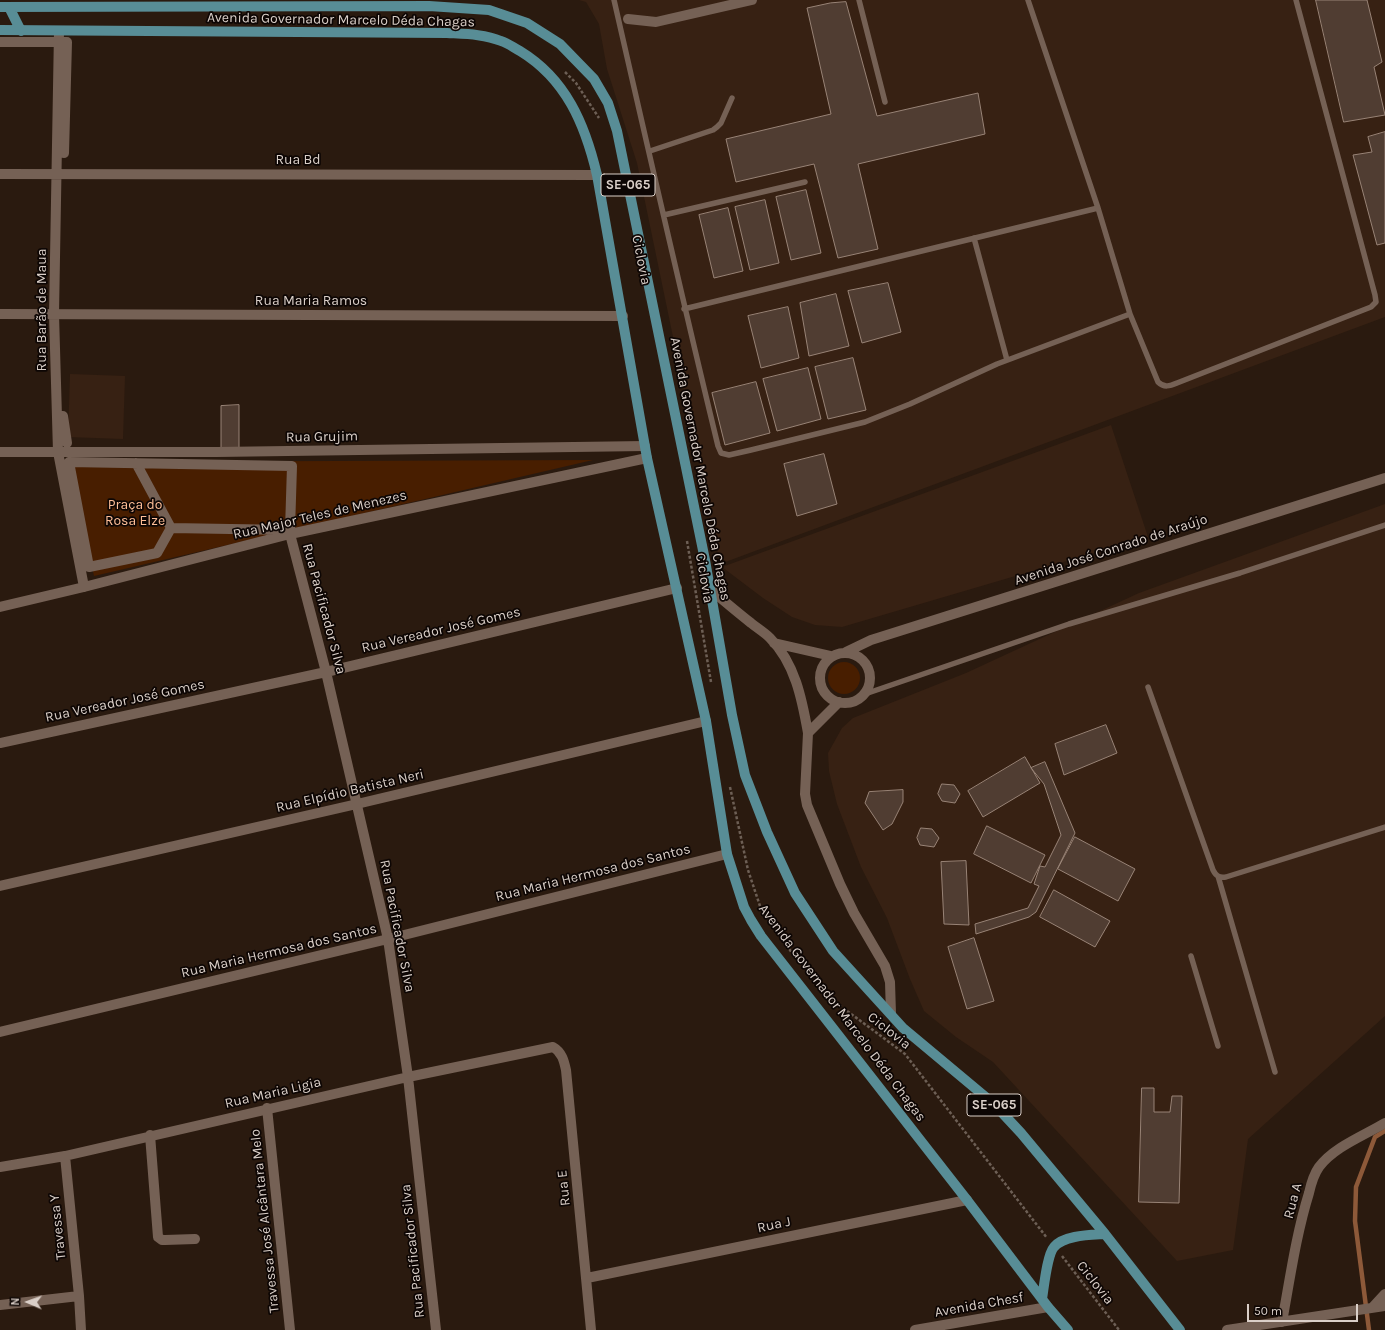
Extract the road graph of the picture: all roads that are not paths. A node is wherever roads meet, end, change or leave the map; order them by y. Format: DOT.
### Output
graph roads {
  1 [pos="614,0"];
  2 [pos="752,0"];
  3 [pos="860,0"];
  4 [pos="1028,0"];
  5 [pos="1296,0"];
  6 [pos="4,7"];
  7 [pos="628,19"];
  8 [pos="0,30"];
  9 [pos="21,31"];
  10 [pos="59,31"];
  11 [pos="0,42"];
  12 [pos="59,42"];
  13 [pos="732,98"];
  14 [pos="885,102"];
  15 [pos="650,151"];
  16 [pos="0,174"];
  17 [pos="60,174"];
  18 [pos="597,175"];
  19 [pos="806,182"];
  20 [pos="62,187"];
  21 [pos="1098,208"];
  22 [pos="664,215"];
  23 [pos="974,238"];
  24 [pos="684,309"];
  25 [pos="0,314"];
  26 [pos="57,314"];
  27 [pos="1130,314"];
  28 [pos="623,316"];
  29 [pos="60,327"];
  30 [pos="1008,360"];
  31 [pos="67,443"];
  32 [pos="645,446"];
  33 [pos="0,452"];
  34 [pos="58,452"];
  35 [pos="648,458"];
  36 [pos="136,463"];
  37 [pos="1385,478"];
  38 [pos="1385,525"];
  39 [pos="172,528"];
  40 [pos="290,534"];
  41 [pos="84,587"];
  42 [pos="677,588"];
  43 [pos="710,590"];
  44 [pos="0,607"];
  45 [pos="774,643"];
  46 [pos="846,652"];
  47 [pos="831,656"];
  48 [pos="326,672"];
  49 [pos="1148,687"];
  50 [pos="865,694"];
  51 [pos="838,702"];
  52 [pos="706,721"];
  53 [pos="808,733"];
  54 [pos="0,743"];
  55 [pos="357,804"];
  56 [pos="1385,827"];
  57 [pos="727,854"];
  58 [pos="1218,876"];
  59 [pos="0,886"];
  60 [pos="388,939"];
  61 [pos="1191,956"];
  62 [pos="891,1014"];
  63 [pos="0,1032"];
  64 [pos="1218,1046"];
  65 [pos="553,1047"];
  66 [pos="1275,1072"];
  67 [pos="408,1077"];
  68 [pos="267,1108"];
  69 [pos="1385,1123"];
  70 [pos="150,1136"];
  71 [pos="65,1156"];
  72 [pos="0,1168"];
  73 [pos="967,1200"];
  74 [pos="1105,1234"];
  75 [pos="195,1239"];
  76 [pos="587,1278"];
  77 [pos="1385,1294"];
  78 [pos="79,1296"];
  79 [pos="1045,1303"];
  80 [pos="0,1305"];
  81 [pos="1385,1306"];
  82 [pos="1373,1307"];
  83 [pos="1282,1322"];
  84 [pos="81,1330"];
  85 [pos="290,1330"];
  86 [pos="436,1330"];
  87 [pos="591,1330"];
  88 [pos="915,1330"];
  89 [pos="1068,1330"];
  90 [pos="1180,1330"];
  91 [pos="1227,1330"];
  1 -- 15 [label="lane"];
  2 -- 7 [label="street"];
  3 -- 14 [label="lane"];
  4 -- 21 [label="lane"];
  5 -- 27 [label="lane"];
  6 -- 9 [label="main road"];
  6 -- 43 [label="main road, Avenida Governador Marcelo Déda Chagas / SE-065"];
  8 -- 9 [label="main road, Avenida Governador Marcelo Déda Chagas / SE-065"];
  9 -- 10 [label="main road, Avenida Governador Marcelo Déda Chagas / SE-065"];
  10 -- 12 [label="street, Rua Barão de Maua"];
  10 -- 18 [label="main road, Avenida Governador Marcelo Déda Chagas / SE-065"];
  11 -- 12 [label="street"];
  12 -- 17 [label="street, Rua Barão de Maua"];
  13 -- 15 [label="lane"];
  15 -- 22 [label="lane"];
  16 -- 17 [label="street, Rua Bd"];
  17 -- 18 [label="street, Rua Bd"];
  17 -- 26 [label="street, Rua Barão de Maua"];
  18 -- 28 [label="main road, Avenida Governador Marcelo Déda Chagas / SE-065"];
  19 -- 22 [label="lane"];
  20 -- 26 [label="street"];
  21 -- 23 [label="lane"];
  21 -- 27 [label="lane"];
  22 -- 24 [label="lane"];
  23 -- 24 [label="lane"];
  23 -- 30 [label="lane"];
  24 -- 30 [label="lane"];
  25 -- 26 [label="street, Rua Maria Ramos"];
  26 -- 28 [label="street, Rua Maria Ramos"];
  26 -- 34 [label="street, Rua Barão de Maua"];
  27 -- 30 [label="lane"];
  28 -- 32 [label="main road, Avenida Governador Marcelo Déda Chagas / SE-065"];
  29 -- 31 [label="street"];
  32 -- 34 [label="street, Rua Grujim"];
  32 -- 35 [label="main road, Avenida Governador Marcelo Déda Chagas / SE-065"];
  33 -- 34 [label="street, Rua Grujim"];
  34 -- 41 [label="street, Rua Barão de Maua"];
  35 -- 40 [label="street, Rua Major Teles de Menezes"];
  35 -- 42 [label="main road, Avenida Governador Marcelo Déda Chagas / SE-065"];
  36 -- 39 [label="street"];
  36 -- 39 [label="street"];
  36 -- 39 [label="street"];
  37 -- 46 [label="street, Avenida José Conrado de Araújo"];
  38 -- 50 [label="lane"];
  40 -- 41 [label="street, Rua Major Teles de Menezes"];
  40 -- 48 [label="street, Rua Pacificador Silva"];
  41 -- 44 [label="street, Rua Major Teles de Menezes"];
  42 -- 48 [label="street, Rua Vereador José Gomes"];
  42 -- 52 [label="main road, Avenida Governador Marcelo Déda Chagas / SE-065"];
  43 -- 45 [label="street"];
  43 -- 62 [label="main road, Avenida Governador Marcelo Déda Chagas / SE-065"];
  45 -- 47 [label="street"];
  45 -- 53 [label="street"];
  46 -- 47 [label="street"];
  46 -- 50 [label="street"];
  47 -- 51 [label="street"];
  48 -- 54 [label="street, Rua Vereador José Gomes"];
  48 -- 55 [label="street, Rua Pacificador Silva"];
  49 -- 58 [label="lane"];
  50 -- 51 [label="street"];
  51 -- 53 [label="street"];
  52 -- 55 [label="street, Rua Elpídio Batista Neri"];
  52 -- 57 [label="main road, Avenida Governador Marcelo Déda Chagas / SE-065"];
  53 -- 62 [label="street"];
  55 -- 59 [label="street, Rua Elpídio Batista Neri"];
  55 -- 60 [label="street, Rua Pacificador Silva"];
  56 -- 58 [label="lane"];
  57 -- 60 [label="street, Rua Maria Hermosa dos Santos"];
  57 -- 73 [label="main road, Avenida Governador Marcelo Déda Chagas / SE-065"];
  58 -- 66 [label="lane"];
  60 -- 63 [label="street, Rua Maria Hermosa dos Santos"];
  60 -- 67 [label="street, Rua Pacificador Silva"];
  61 -- 64 [label="lane"];
  62 -- 74 [label="main road, Avenida Governador Marcelo Déda Chagas / SE-065"];
  65 -- 67 [label="street, Rua Maria Ligia"];
  65 -- 76 [label="street, Rua E"];
  67 -- 68 [label="street, Rua Maria Ligia"];
  67 -- 86 [label="street, Rua Pacificador Silva"];
  68 -- 70 [label="street, Rua Maria Ligia"];
  68 -- 85 [label="street, Travessa José Alcântara Melo"];
  69 -- 83 [label="street, Rua A"];
  70 -- 71 [label="street, Rua Maria Ligia"];
  70 -- 75 [label="street"];
  71 -- 72 [label="street, Rua Maria Ligia"];
  71 -- 78 [label="street, Travessa Y"];
  73 -- 76 [label="street, Rua J"];
  73 -- 79 [label="main road, Avenida Governador Marcelo Déda Chagas / SE-065"];
  74 -- 79 [label="main road"];
  74 -- 90 [label="main road, Avenida Governador Marcelo Déda Chagas / SE-065"];
  76 -- 87 [label="street, Rua E"];
  77 -- 82 [label="street"];
  78 -- 80 [label="street"];
  78 -- 84 [label="street, Travessa Y"];
  79 -- 88 [label="street, Avenida Chesf"];
  79 -- 89 [label="main road, Avenida Governador Marcelo Déda Chagas / SE-065"];
  81 -- 82 [label="street"];
  82 -- 83 [label="street"];
  83 -- 91 [label="street"];
}
